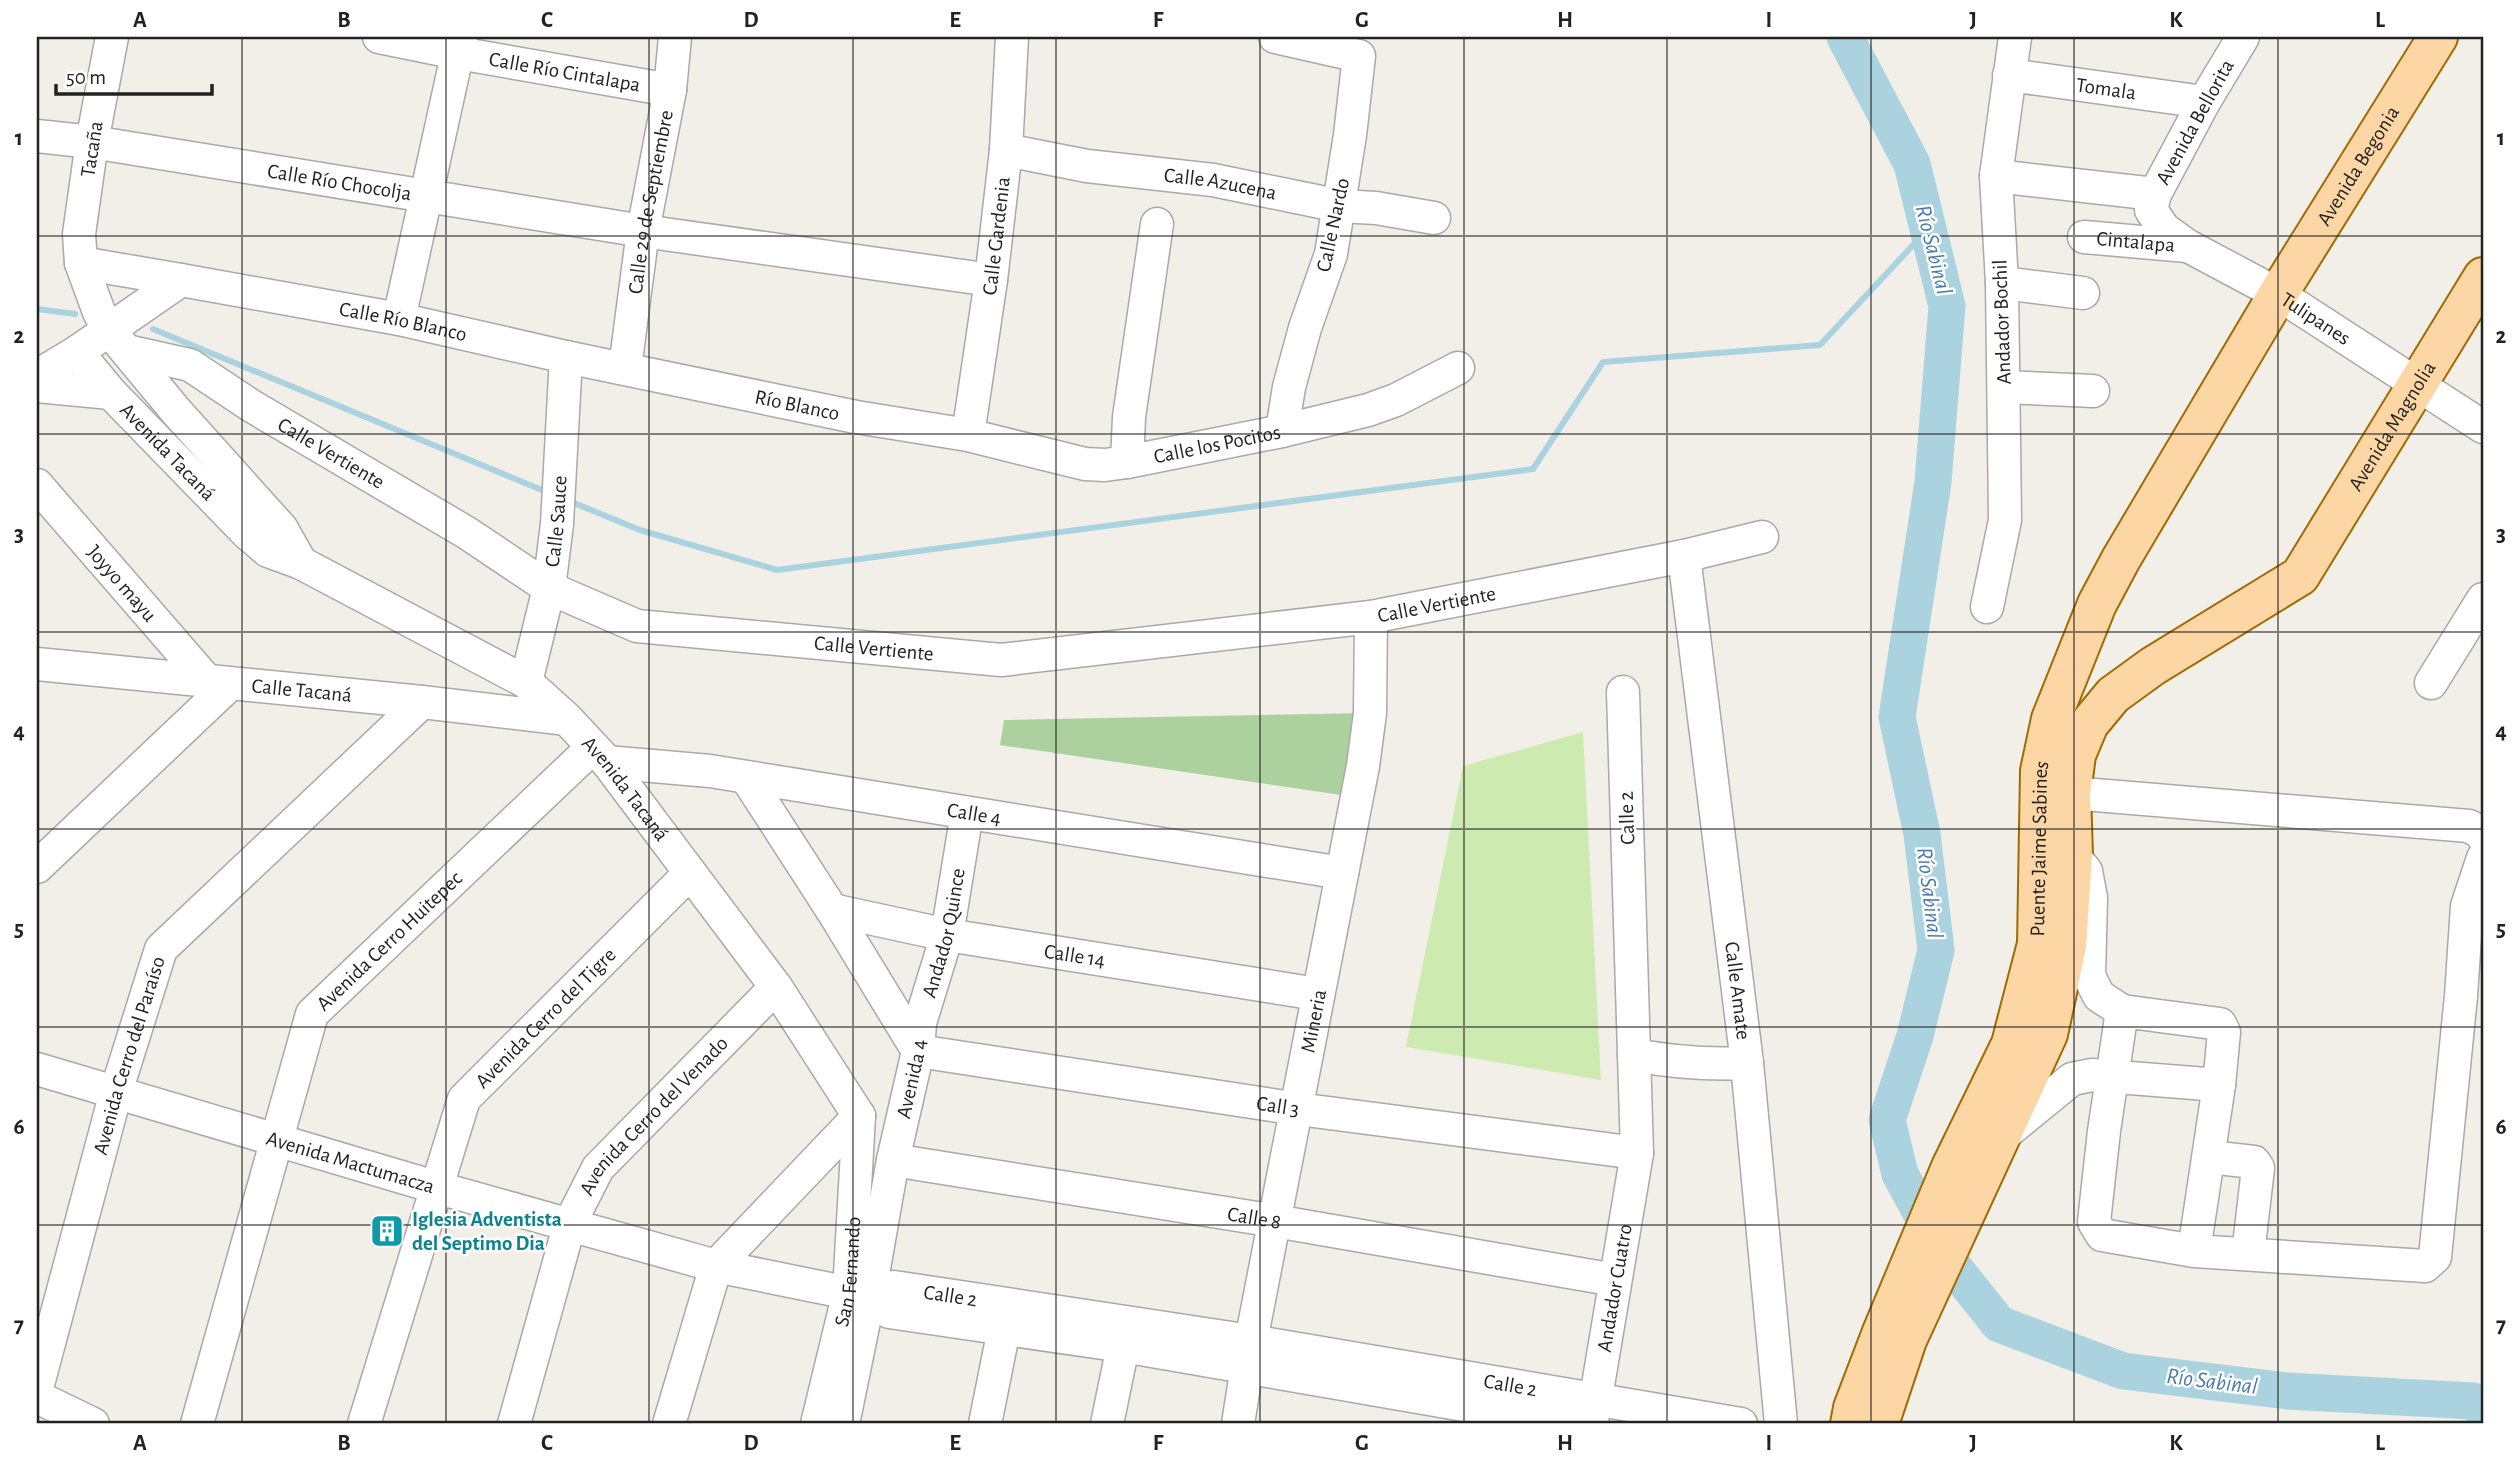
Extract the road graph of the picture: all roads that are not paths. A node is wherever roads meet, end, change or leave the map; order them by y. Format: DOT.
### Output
graph roads {
  1 [pos="112,37"];
  2 [pos="379,37"];
  3 [pos="675,37"];
  4 [pos="1012,37"];
  5 [pos="1275,37"];
  6 [pos="2015,37"];
  7 [pos="2244,37"];
  8 [pos="2438,37"];
  9 [pos="460,45"];
  10 [pos="2008,75"];
  11 [pos="670,90"];
  12 [pos="2204,102"];
  13 [pos="37,136"];
  14 [pos="92,142"];
  15 [pos="1006,150"];
  16 [pos="1996,176"];
  17 [pos="425,196"];
  18 [pos="2153,202"];
  19 [pos="1339,206"];
  20 [pos="1434,218"];
  21 [pos="1157,224"];
  22 [pos="643,231"];
  23 [pos="2084,237"];
  24 [pos="2188,246"];
  25 [pos="81,263"];
  26 [pos="2483,277"];
  27 [pos="181,280"];
  28 [pos="991,280"];
  29 [pos="2002,283"];
  30 [pos="2083,293"];
  31 [pos="2278,294"];
  32 [pos="399,319"];
  33 [pos="118,340"];
  34 [pos="77,352"];
  35 [pos="566,357"];
  36 [pos="625,368"];
  37 [pos="1458,368"];
  38 [pos="37,376"];
  39 [pos="37,386"];
  40 [pos="2418,386"];
  41 [pos="2004,387"];
  42 [pos="2093,391"];
  43 [pos="111,393"];
  44 [pos="2483,427"];
  45 [pos="1282,431"];
  46 [pos="968,435"];
  47 [pos="1128,462"];
  48 [pos="37,485"];
  49 [pos="1762,537"];
  50 [pos="1684,556"];
  51 [pos="301,563"];
  52 [pos="2300,576"];
  53 [pos="549,588"];
  54 [pos="2483,599"];
  55 [pos="1987,607"];
  56 [pos="1371,617"];
  57 [pos="37,664"];
  58 [pos="526,682"];
  59 [pos="219,683"];
  60 [pos="2431,683"];
  61 [pos="1623,692"];
  62 [pos="422,702"];
  63 [pos="567,719"];
  64 [pos="600,754"];
  65 [pos="746,777"];
  66 [pos="2071,793"];
  67 [pos="967,813"];
  68 [pos="2483,837"];
  69 [pos="2073,855"];
  70 [pos="2483,858"];
  71 [pos="37,867"];
  72 [pos="1342,873"];
  73 [pos="689,874"];
  74 [pos="832,910"];
  75 [pos="947,935"];
  76 [pos="776,987"];
  77 [pos="1317,994"];
  78 [pos="2122,1011"];
  79 [pos="918,1051"];
  80 [pos="1634,1055"];
  81 [pos="1747,1063"];
  82 [pos="37,1069"];
  83 [pos="2113,1077"];
  84 [pos="2219,1085"];
  85 [pos="116,1092"];
  86 [pos="1298,1109"];
  87 [pos="859,1116"];
  88 [pos="2001,1137"];
  89 [pos="277,1139"];
  90 [pos="1637,1153"];
  91 [pos="2209,1157"];
  92 [pos="893,1160"];
  93 [pos="1965,1174"];
  94 [pos="435,1186"];
  95 [pos="1275,1221"];
  96 [pos="570,1223"];
  97 [pos="2194,1251"];
  98 [pos="2248,1254"];
  99 [pos="716,1266"];
  100 [pos="1615,1280"];
  101 [pos="859,1295"];
  102 [pos="1004,1329"];
  103 [pos="1894,1336"];
  104 [pos="1124,1346"];
  105 [pos="1249,1355"];
  106 [pos="37,1388"];
  107 [pos="37,1397"];
  108 [pos="1593,1413"];
  109 [pos="93,1424"];
  110 [pos="197,1424"];
  111 [pos="364,1424"];
  112 [pos="513,1424"];
  113 [pos="669,1424"];
  114 [pos="817,1424"];
  115 [pos="843,1424"];
  116 [pos="985,1424"];
  117 [pos="1107,1424"];
  118 [pos="1238,1424"];
  119 [pos="1574,1424"];
  120 [pos="1741,1424"];
  121 [pos="1781,1424"];
  122 [pos="1850,1424"];
  123 [pos="1879,1424"];
  1 -- 14 [label="street, Tacaña"];
  2 -- 9 [label="street, Calle Río Cintalapa"];
  3 -- 11 [label="street, Calle 29 de Septiembre"];
  4 -- 15 [label="street, Calle Gardenia"];
  5 -- 19 [label="street, Calle Nardo"];
  6 -- 10 [label="street, Andador Bochil"];
  7 -- 12 [label="street, Avenida Bellorita"];
  8 -- 31 [label="main road, Avenida Begonia"];
  9 -- 11 [label="street, Calle Río Cintalapa"];
  9 -- 17 [label="street"];
  10 -- 12 [label="street, Tomala"];
  10 -- 16 [label="street, Andador Bochil"];
  11 -- 22 [label="street, Calle 29 de Septiembre"];
  12 -- 18 [label="street, Avenida Bellorita"];
  13 -- 14 [label="street, Calle Río Chocolja"];
  14 -- 17 [label="street, Calle Río Chocolja"];
  14 -- 25 [label="street, Tacaña"];
  15 -- 19 [label="street, Calle Azucena"];
  15 -- 28 [label="street, Calle Gardenia"];
  16 -- 18 [label="street"];
  16 -- 29 [label="street, Andador Bochil"];
  17 -- 22 [label="street, Calle Río Chocolja"];
  17 -- 32 [label="street"];
  18 -- 24 [label="street, Tulipanes"];
  19 -- 20 [label="street, Calle Azucena"];
  19 -- 45 [label="street, Calle Nardo"];
  21 -- 47 [label="street"];
  22 -- 28 [label="street, Calle Río Chocolja"];
  22 -- 36 [label="street, Calle 29 de Septiembre"];
  23 -- 24 [label="street, Cintalapa"];
  24 -- 31 [label="street, Tulipanes"];
  25 -- 27 [label="street, Calle Río Blanco"];
  25 -- 33 [label="street, Tacaña"];
  26 -- 40 [label="main road, Avenida Magnolia"];
  27 -- 32 [label="street, Calle Río Blanco"];
  27 -- 33 [label="street"];
  28 -- 46 [label="street, Calle Gardenia"];
  29 -- 30 [label="street"];
  29 -- 41 [label="street, Andador Bochil"];
  31 -- 40 [label="street, Tulipanes"];
  31 -- 93 [label="main road, Puente Jaime Sabines"];
  32 -- 35 [label="street, Calle Río Blanco"];
  33 -- 34 [label="street"];
  33 -- 51 [label="street, Avenida Tacaná"];
  33 -- 53 [label="street, Calle Vertiente"];
  34 -- 38 [label="street"];
  34 -- 43 [label="street, Avenida Tacaná"];
  35 -- 36 [label="street, Calle Río Blanco"];
  35 -- 53 [label="street, Calle Sauce"];
  36 -- 46 [label="street, Río Blanco"];
  37 -- 45 [label="street, Calle los Pocitos"];
  39 -- 43 [label="street"];
  40 -- 44 [label="street, Tulipanes"];
  40 -- 52 [label="main road, Avenida Magnolia"];
  41 -- 42 [label="street"];
  41 -- 55 [label="street, Andador Bochil"];
  43 -- 51 [label="street, Avenida Tacaná"];
  45 -- 47 [label="street, Calle los Pocitos"];
  46 -- 47 [label="street, Calle los Pocitos"];
  48 -- 59 [label="street, Joyyo mayu"];
  49 -- 50 [label="street, Calle Vertiente"];
  50 -- 56 [label="street, Calle Vertiente"];
  50 -- 81 [label="street, Calle Amate"];
  51 -- 58 [label="street, Avenida Tacaná"];
  52 -- 66 [label="main road, Puente Jaime Sabines"];
  53 -- 56 [label="street, Calle Vertiente"];
  53 -- 58 [label="street, Calle Sauce"];
  54 -- 60 [label="street"];
  56 -- 72 [label="street, Mineria"];
  57 -- 59 [label="street, Calle Tacaná"];
  58 -- 63 [label="street, Avenida Tacaná"];
  59 -- 62 [label="street, Calle Tacaná"];
  59 -- 71 [label="street"];
  61 -- 80 [label="street, Calle 2"];
  62 -- 63 [label="street, Calle Tacaná"];
  62 -- 85 [label="street, Avenida Cerro del Paraíso"];
  63 -- 64 [label="street, Avenida Tacaná"];
  64 -- 65 [label="street, Calle 4"];
  64 -- 73 [label="street, Avenida Tacaná"];
  64 -- 89 [label="street, Avenida Cerro Huitepec"];
  65 -- 67 [label="street, Calle 4"];
  65 -- 74 [label="street, Avenida 4"];
  66 -- 68 [label="street"];
  66 -- 69 [label="main road, Puente Jaime Sabines"];
  67 -- 72 [label="street, Calle 4"];
  67 -- 75 [label="street, Andador Quince"];
  69 -- 78 [label="street"];
  69 -- 88 [label="main road, Puente Jaime Sabines"];
  70 -- 98 [label="street"];
  72 -- 77 [label="street, Mineria"];
  73 -- 76 [label="street, Avenida Tacaná"];
  73 -- 94 [label="street, Avenida Cerro del Tigre"];
  74 -- 75 [label="street, Calle 14"];
  74 -- 79 [label="street, Avenida 4"];
  75 -- 77 [label="street, Calle 14"];
  75 -- 79 [label="street, Andador Quince"];
  76 -- 87 [label="street, Avenida Tacaná"];
  76 -- 96 [label="street, Avenida Cerro del Venado"];
  77 -- 86 [label="street, Mineria"];
  78 -- 83 [label="street"];
  78 -- 84 [label="street"];
  79 -- 86 [label="street, Call 3"];
  79 -- 92 [label="street, Avenida 4"];
  80 -- 81 [label="street"];
  80 -- 90 [label="street, Calle 2"];
  81 -- 121 [label="street, Calle Amate"];
  82 -- 85 [label="street, Avenida Mactumacza"];
  83 -- 84 [label="street"];
  83 -- 88 [label="street"];
  83 -- 97 [label="street"];
  84 -- 91 [label="street"];
  85 -- 89 [label="street, Avenida Mactumacza"];
  85 -- 106 [label="street, Avenida Cerro del Paraíso"];
  86 -- 90 [label="street, Call 3"];
  86 -- 95 [label="street, Mineria"];
  87 -- 99 [label="street"];
  87 -- 101 [label="street, San Fernando"];
  88 -- 93 [label="main road, Puente Jaime Sabines"];
  89 -- 94 [label="street, Avenida Mactumacza"];
  89 -- 110 [label="street, Avenida Cerro Huitepec"];
  90 -- 100 [label="street, Andador Cuatro"];
  91 -- 97 [label="street"];
  91 -- 98 [label="street"];
  92 -- 95 [label="street, Calle 8"];
  92 -- 101 [label="street, Avenida 4"];
  93 -- 103 [label="main road, Puente Jaime Sabines"];
  94 -- 96 [label="street, Avenida Mactumacza"];
  94 -- 111 [label="street, Avenida Cerro del Tigre"];
  95 -- 100 [label="street, Calle 8"];
  95 -- 105 [label="street, Mineria"];
  96 -- 99 [label="street, Avenida Mactumacza"];
  96 -- 112 [label="street, Avenida Cerro del Venado"];
  97 -- 98 [label="street"];
  99 -- 101 [label="street, Avenida Mactumacza"];
  99 -- 113 [label="street"];
  100 -- 108 [label="street, Andador Cuatro"];
  101 -- 102 [label="street, Calle 2"];
  101 -- 105 [label="street, Calle 2"];
  101 -- 114 [label="street, San Fernando"];
  101 -- 115 [label="street, Avenida 4"];
  102 -- 104 [label="street, Calle 2"];
  102 -- 116 [label="street"];
  103 -- 122 [label="main road, Puente Jaime Sabines"];
  103 -- 123 [label="main road"];
  104 -- 105 [label="street, Calle 2"];
  104 -- 117 [label="street"];
  105 -- 108 [label="street, Calle 2"];
  105 -- 118 [label="street, Mineria"];
  105 -- 119 [label="street, Calle 2"];
  107 -- 109 [label="street"];
  108 -- 120 [label="street, Calle 2"];
}
